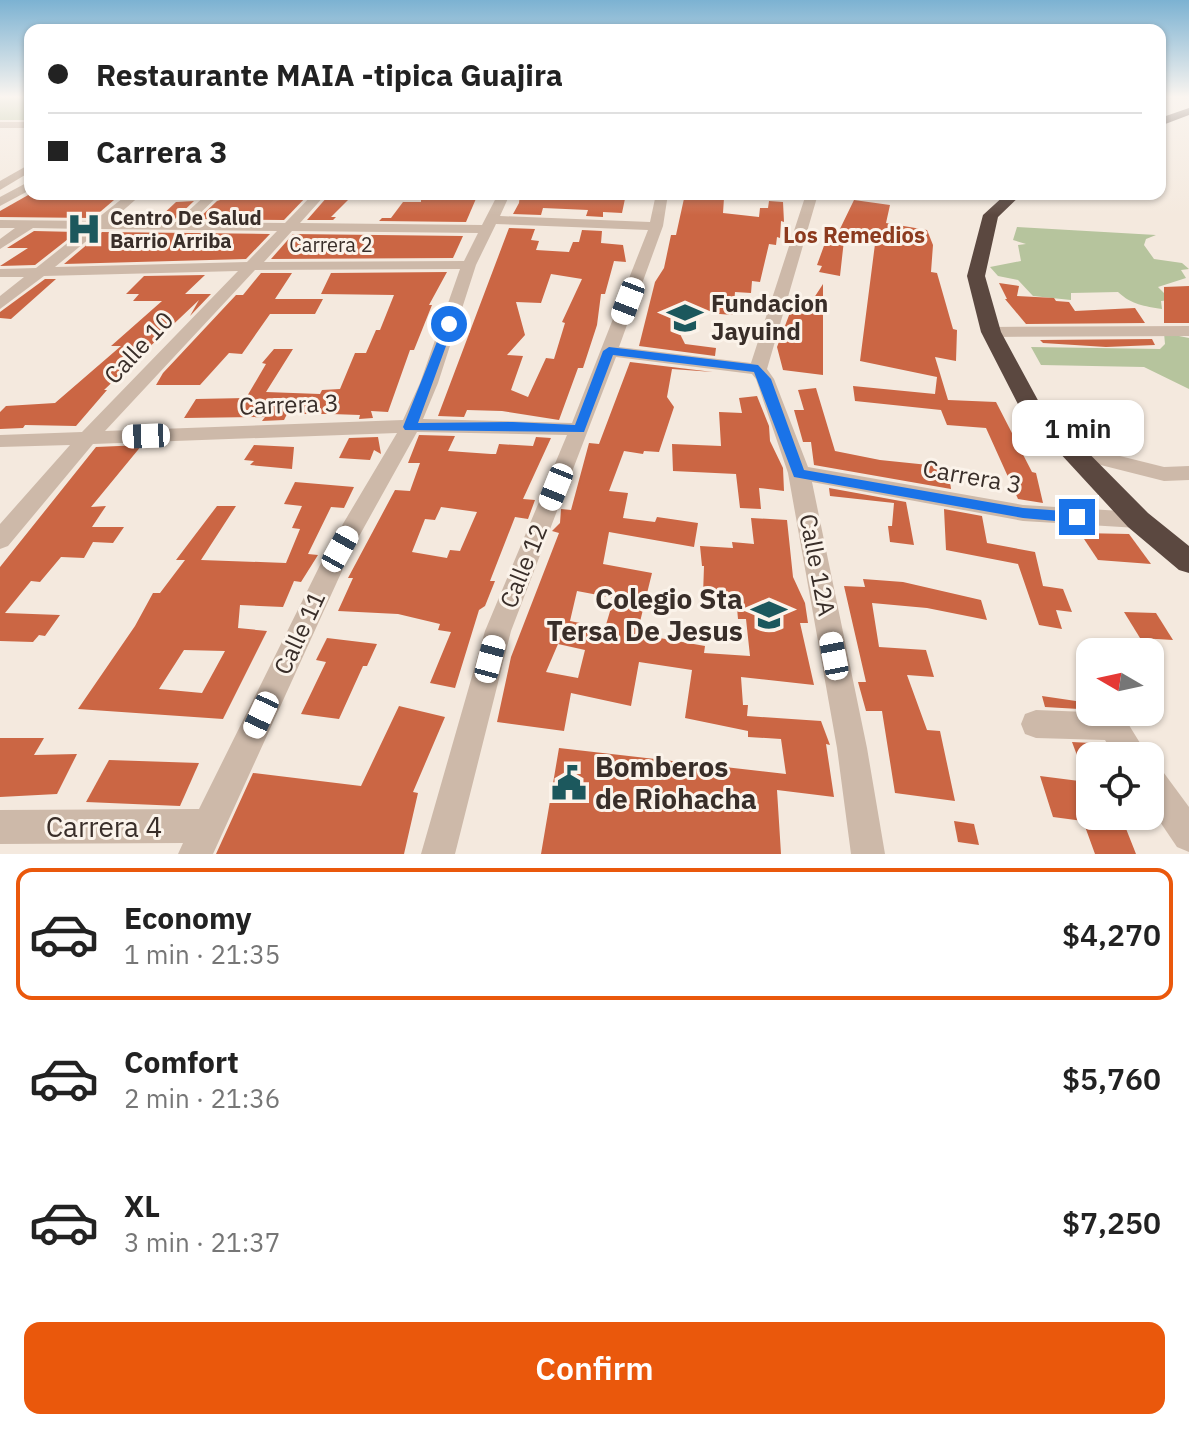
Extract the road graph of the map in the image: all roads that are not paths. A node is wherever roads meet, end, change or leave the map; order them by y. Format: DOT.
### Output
graph roads {
  1 [pos="24,171"];
  2 [pos="0,186"];
  3 [pos="24,188"];
  4 [pos="128,200"];
  5 [pos="207,200"];
  6 [pos="314,200"];
  7 [pos="501,200"];
  8 [pos="661,200"];
  9 [pos="810,200"];
  10 [pos="1008,200"];
  11 [pos="0,202"];
  12 [pos="0,224"];
  13 [pos="30,224"];
  14 [pos="97,224"];
  15 [pos="490,224"];
  16 [pos="179,226"];
  17 [pos="656,226"];
  18 [pos="288,227"];
  19 [pos="0,245"];
  20 [pos="469,265"];
  21 [pos="249,266"];
  22 [pos="43,271"];
  23 [pos="0,273"];
  24 [pos="0,304"];
  25 [pos="1189,331"];
  26 [pos="991,332"];
  27 [pos="609,351"];
  28 [pos="758,369"];
  29 [pos="410,427"];
  30 [pos="580,429"];
  31 [pos="88,437"];
  32 [pos="0,441"];
  33 [pos="1072,451"];
  34 [pos="799,473"];
  35 [pos="1189,473"];
  36 [pos="1138,520"];
  37 [pos="0,540"];
  38 [pos="1189,562"];
  39 [pos="1036,724"];
  40 [pos="1123,742"];
  41 [pos="1164,800"];
  42 [pos="0,827"];
  43 [pos="1189,835"];
  44 [pos="202,840"];
  45 [pos="438,854"];
  46 [pos="868,854"];
  1 -- 2 [label="street"];
  3 -- 11 [label="street"];
  4 -- 14 [label="street"];
  5 -- 16 [label="street"];
  6 -- 18 [label="street, Calle 10"];
  7 -- 15 [label="street, Calle 11"];
  8 -- 17 [label="street, Calle 12"];
  9 -- 28 [label="street"];
  10 -- 26 [label="highway"];
  12 -- 13 [label="street"];
  13 -- 14 [label="street"];
  13 -- 19 [label="street"];
  14 -- 16 [label="street"];
  14 -- 22 [label="street"];
  15 -- 17 [label="street"];
  15 -- 18 [label="street"];
  15 -- 20 [label="street, Calle 11"];
  16 -- 18 [label="street"];
  17 -- 27 [label="street, Calle 12"];
  18 -- 21 [label="street, Calle 10"];
  20 -- 21 [label="street, Carrera 2"];
  20 -- 29 [label="street, Calle 11"];
  21 -- 22 [label="street, Carrera 2"];
  21 -- 31 [label="street, Calle 10"];
  22 -- 23 [label="street, Carrera 2"];
  22 -- 24 [label="street"];
  25 -- 26 [label="street"];
  26 -- 33 [label="highway"];
  27 -- 28 [label="street"];
  27 -- 30 [label="street, Calle 12"];
  28 -- 34 [label="street, Calle 12A"];
  29 -- 30 [label="street, Carrera 3"];
  29 -- 31 [label="street, Carrera 3"];
  29 -- 44 [label="street, Calle 11"];
  30 -- 45 [label="street, Calle 12"];
  31 -- 32 [label="street, Carrera 3"];
  31 -- 37 [label="street, Calle 10"];
  33 -- 35 [label="street"];
  33 -- 36 [label="highway"];
  34 -- 36 [label="street, Carrera 3"];
  34 -- 46 [label="street, Calle 12A"];
  36 -- 38 [label="highway"];
  39 -- 40 [label="street"];
  41 -- 43 [label="street"];
  42 -- 44 [label="street, Carrera 4"];
}
